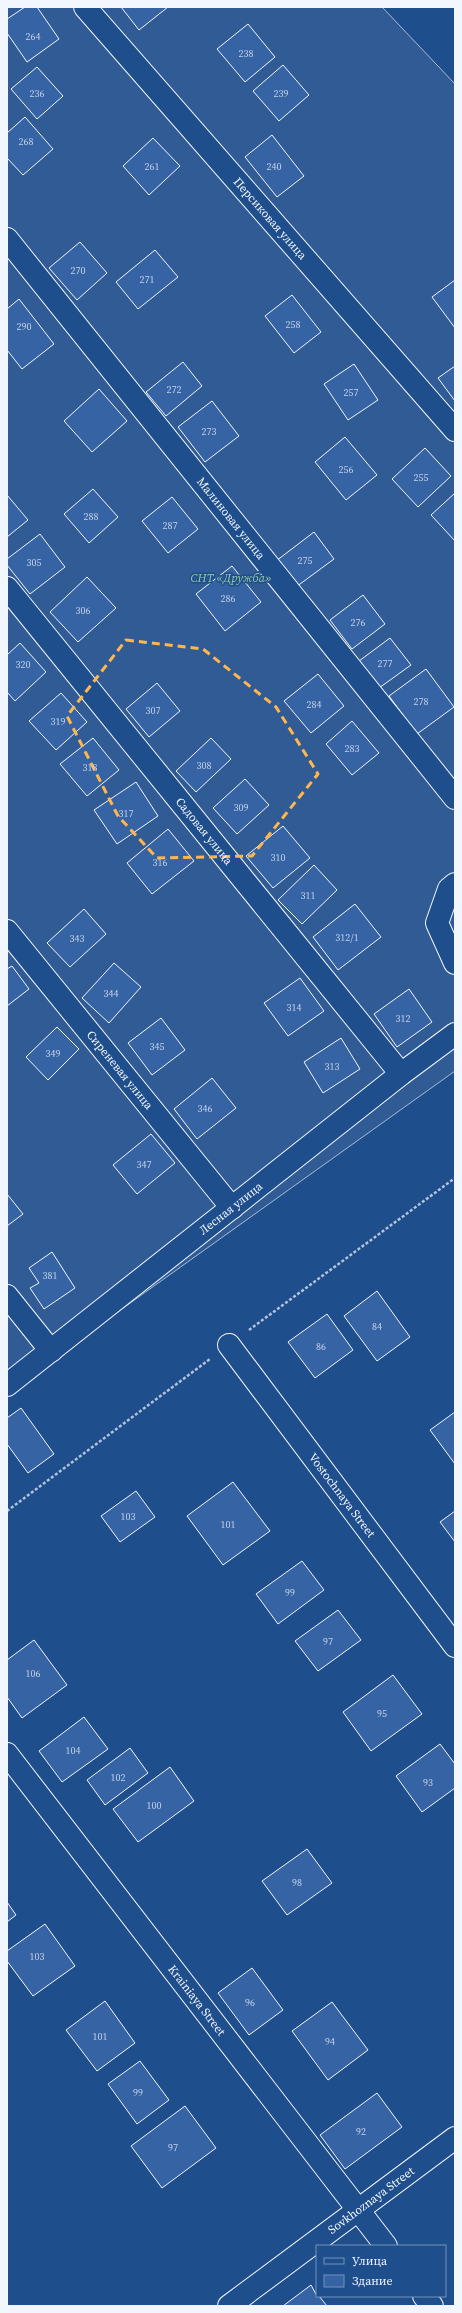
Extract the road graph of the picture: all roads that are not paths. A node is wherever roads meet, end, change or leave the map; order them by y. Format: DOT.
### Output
graph roads {
  1 [pos="86,7"];
  2 [pos="7,239"];
  3 [pos="455,430"];
  4 [pos="7,588"];
  5 [pos="455,798"];
  6 [pos="455,884"];
  7 [pos="7,931"];
  8 [pos="455,963"];
  9 [pos="455,1034"];
  10 [pos="401,1074"];
  11 [pos="232,1208"];
  12 [pos="7,1296"];
  13 [pos="229,1345"];
  14 [pos="51,1351"];
  15 [pos="7,1385"];
  16 [pos="455,1646"];
  17 [pos="7,1754"];
  18 [pos="455,2138"];
  19 [pos="359,2211"];
  20 [pos="385,2245"];
  21 [pos="425,2297"];
  22 [pos="229,2306"];
  23 [pos="432,2306"];
  1 -- 3 [label="street, Персиковая улица"];
  2 -- 5 [label="street, Малиновая улица"];
  4 -- 10 [label="street, Садовая улица"];
  6 -- 8 [label="street"];
  7 -- 11 [label="street, Сиреневая улица"];
  9 -- 10 [label="street, Лесная улица"];
  10 -- 11 [label="street, Лесная улица"];
  11 -- 14 [label="street, Лесная улица"];
  12 -- 14 [label="street"];
  13 -- 16 [label="street, Vostochnaya Street"];
  14 -- 15 [label="street, Лесная улица"];
  17 -- 19 [label="street, Krainiaya Street"];
  18 -- 19 [label="street, Sovkhoznaya Street"];
  19 -- 20 [label="street, Krainiaya Street"];
  19 -- 22 [label="street, Sovkhoznaya Street"];
  21 -- 23 [label="street"];
}
